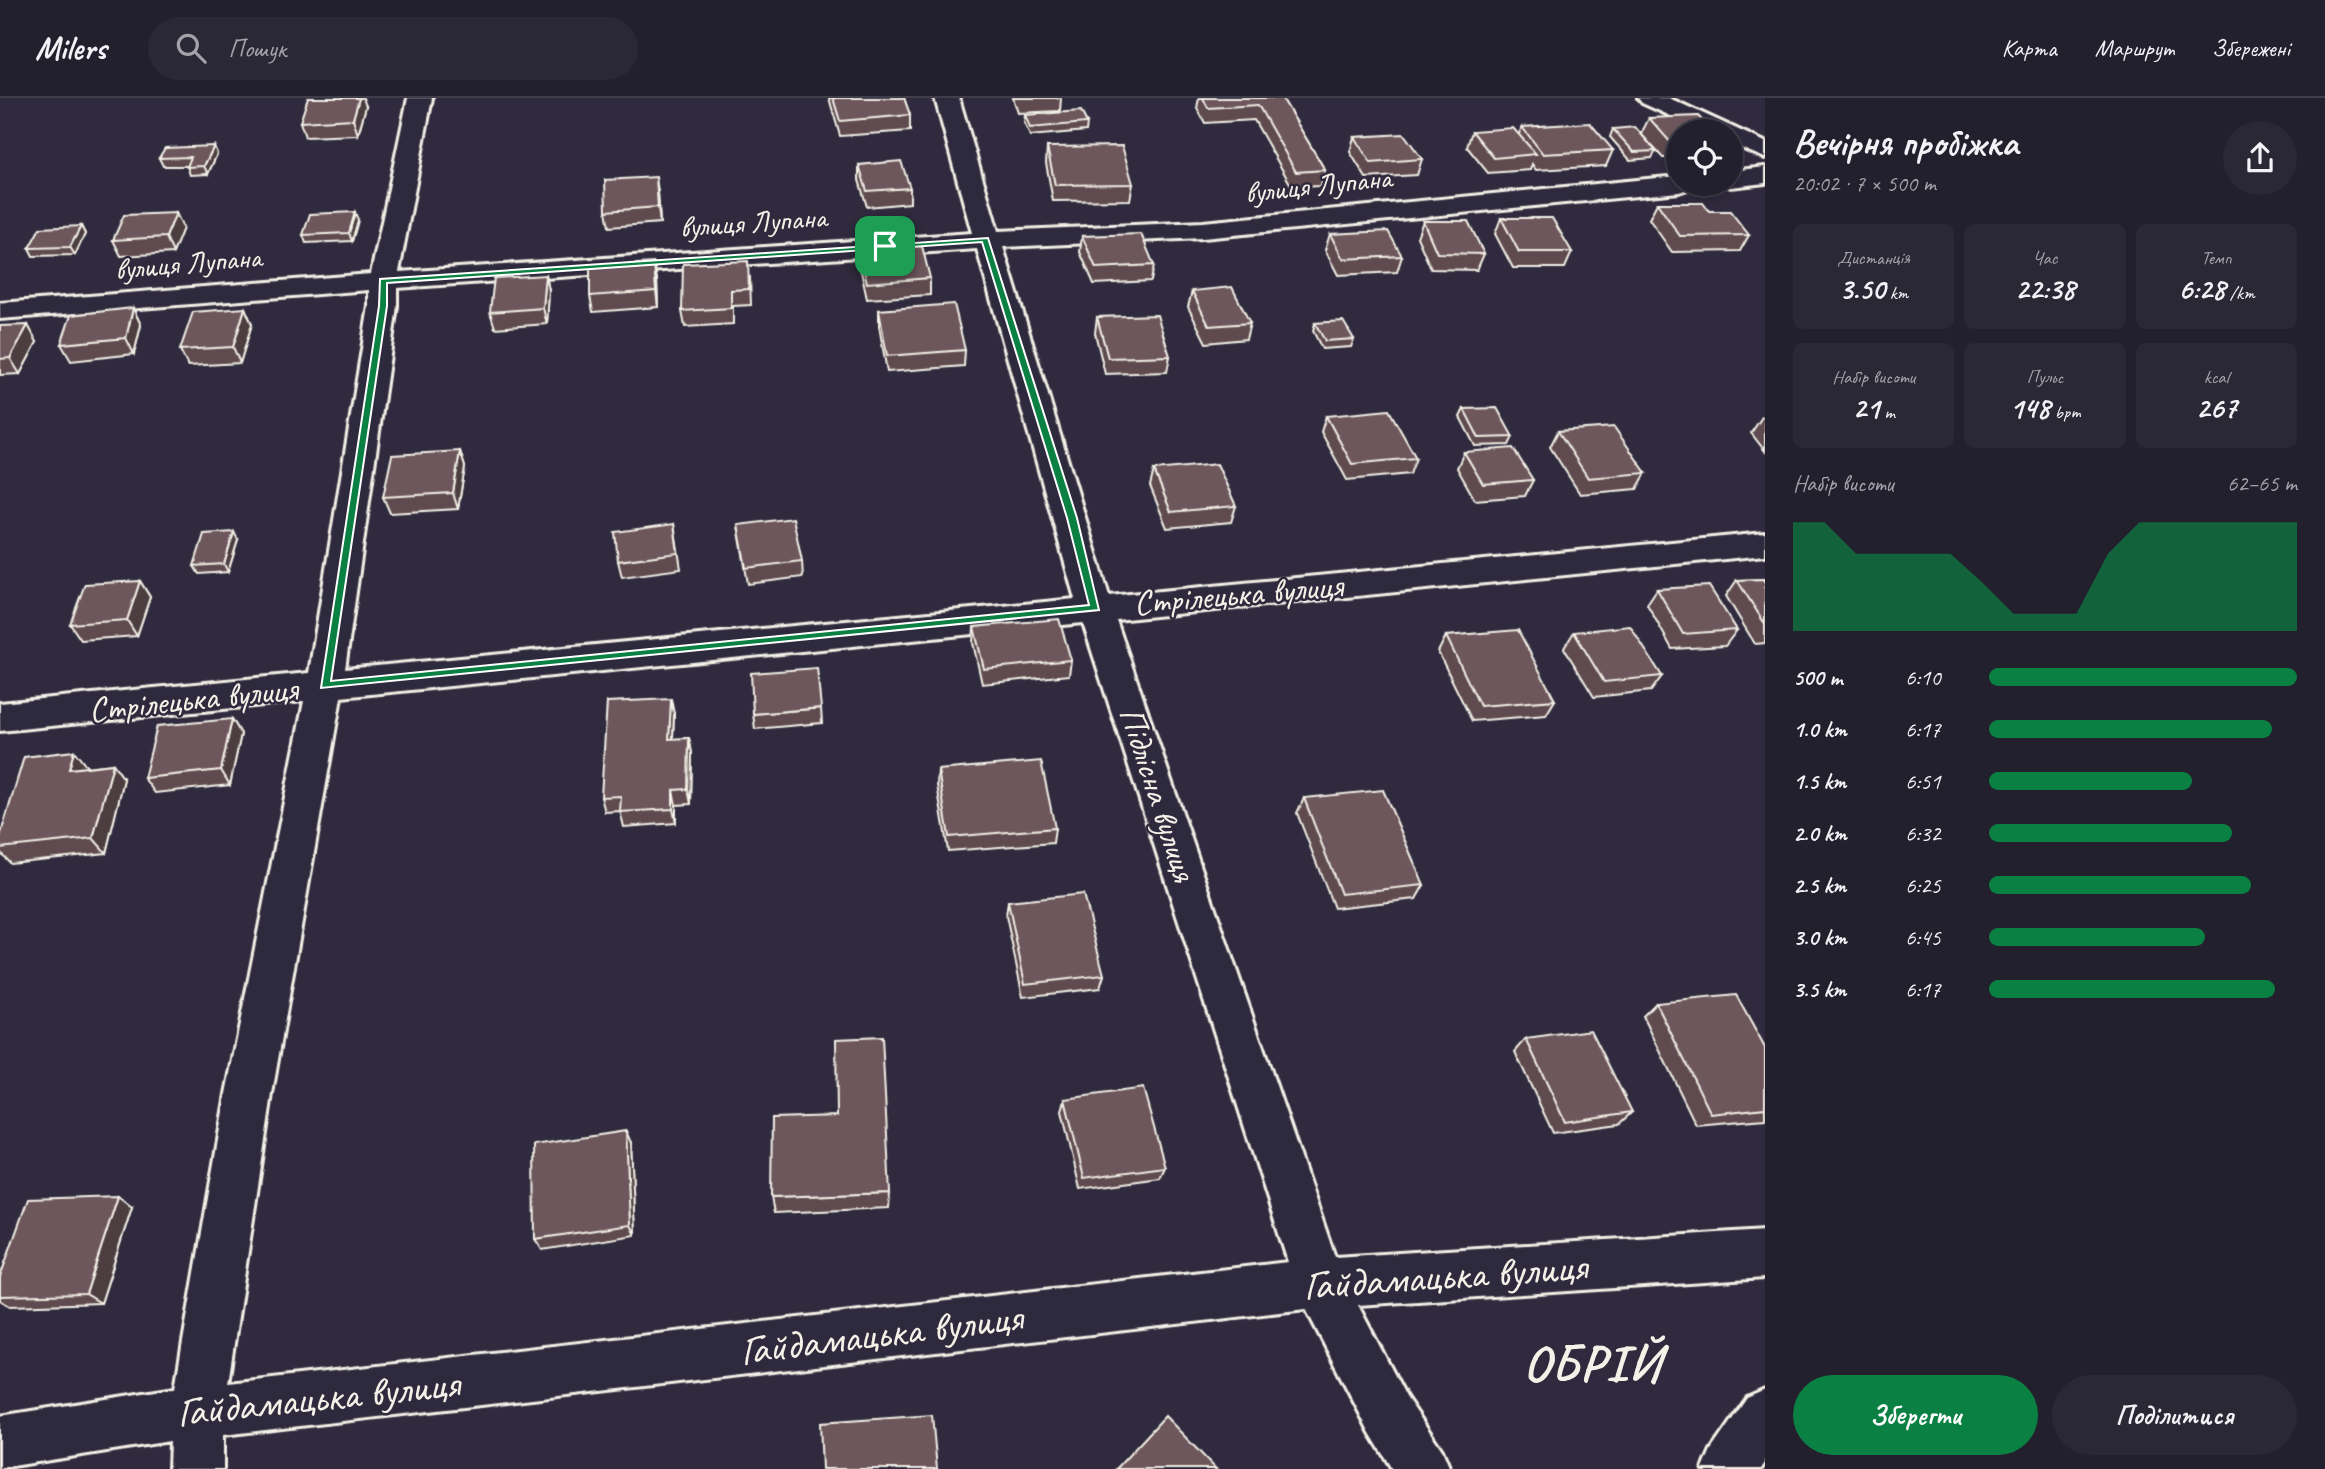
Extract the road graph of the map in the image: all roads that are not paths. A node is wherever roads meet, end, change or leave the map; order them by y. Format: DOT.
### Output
graph roads {
  1 [pos="420,98"];
  2 [pos="947,98"];
  3 [pos="1650,98"];
  4 [pos="1696,119"];
  5 [pos="1743,140"];
  6 [pos="1765,150"];
  7 [pos="1765,175"];
  8 [pos="1743,178"];
  9 [pos="1666,185"];
  10 [pos="985,240"];
  11 [pos="383,281"];
  12 [pos="0,311"];
  13 [pos="1765,544"];
  14 [pos="1095,608"];
  15 [pos="325,685"];
  16 [pos="0,717"];
  17 [pos="1765,1254"];
  18 [pos="1319,1283"];
  19 [pos="197,1413"];
  20 [pos="1765,1416"];
  21 [pos="0,1442"];
  22 [pos="196,1469"];
  23 [pos="1423,1469"];
  24 [pos="1730,1469"];
  1 -- 11 [label="street"];
  2 -- 10 [label="street, Підлісна вулиця"];
  3 -- 4 [label="street"];
  5 -- 6 [label="street"];
  7 -- 8 [label="street"];
  9 -- 10 [label="street, вулиця Лупана"];
  10 -- 11 [label="street, вулиця Лупана"];
  10 -- 14 [label="street, Підлісна вулиця"];
  11 -- 12 [label="street, вулиця Лупана"];
  11 -- 15 [label="street"];
  13 -- 14 [label="street, Стрілецька вулиця"];
  14 -- 15 [label="street, Стрілецька вулиця"];
  14 -- 18 [label="street, Підлісна вулиця"];
  15 -- 16 [label="street, Стрілецька вулиця"];
  15 -- 19 [label="street"];
  17 -- 18 [label="street, Гайдамацька вулиця"];
  18 -- 19 [label="street, Гайдамацька вулиця"];
  18 -- 23 [label="street, Підлісна вулиця"];
  19 -- 21 [label="street, Гайдамацька вулиця"];
  19 -- 22 [label="street"];
  20 -- 24 [label="street"];
}
